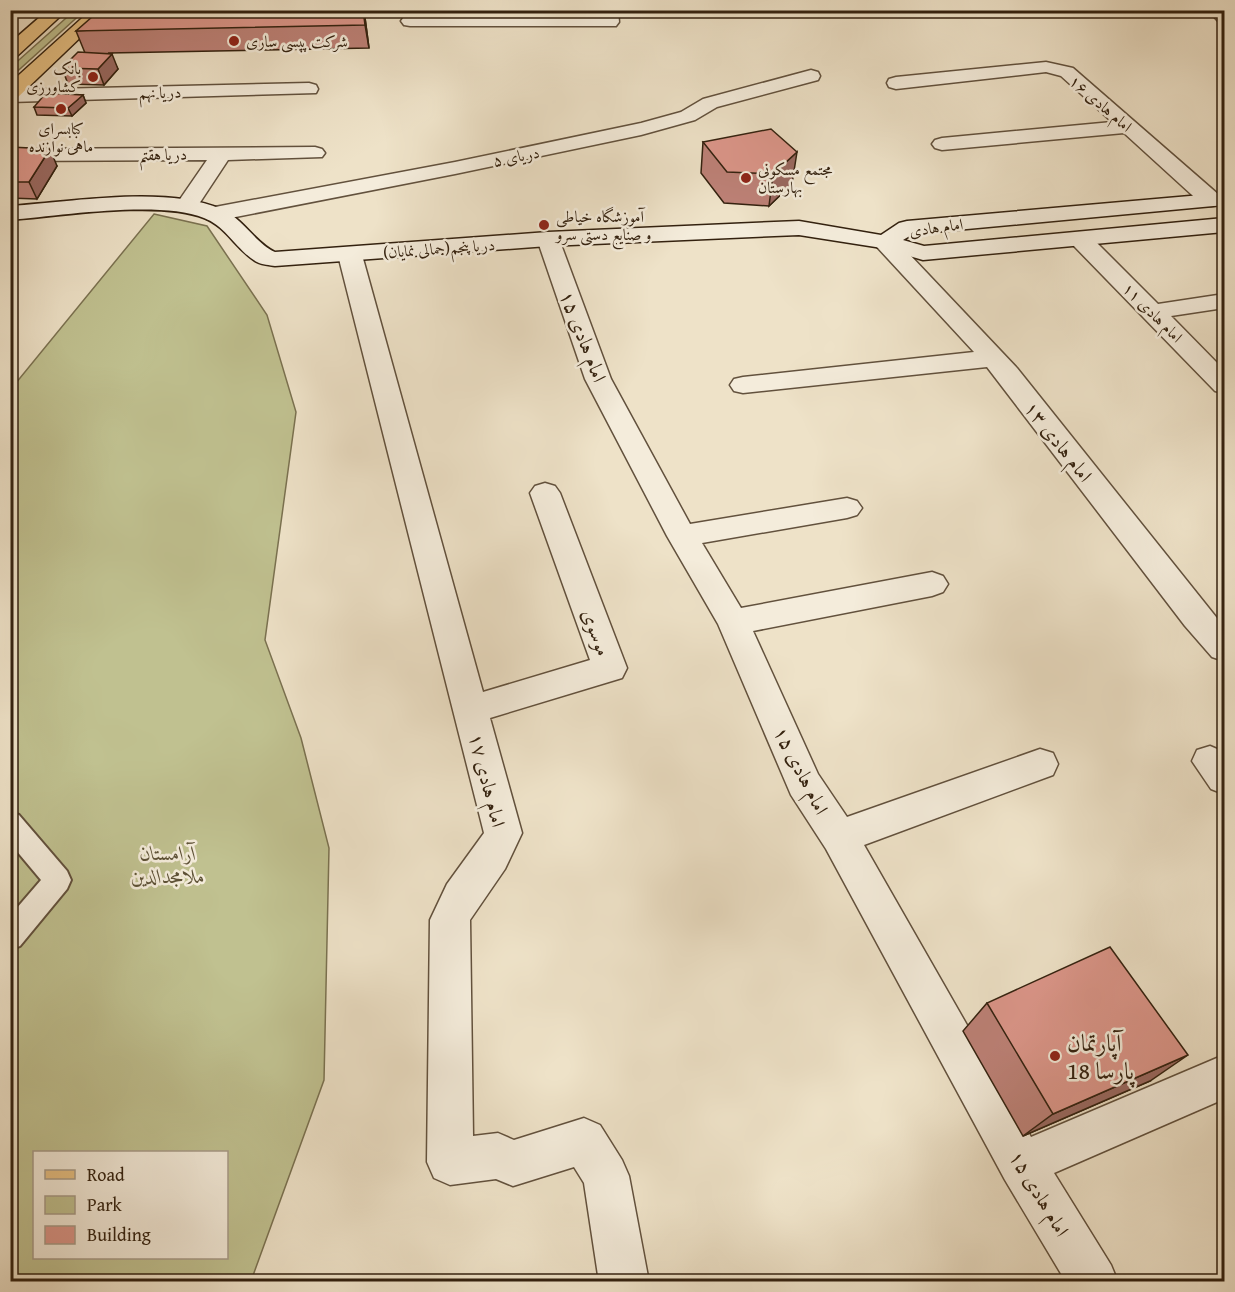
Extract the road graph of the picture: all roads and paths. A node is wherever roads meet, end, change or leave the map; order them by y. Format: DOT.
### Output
graph roads {
  1 [pos="59,10"];
  2 [pos="101,10"];
  3 [pos="957,10"];
  4 [pos="971,10"];
  5 [pos="1216,10"];
  6 [pos="610,16"];
  7 [pos="1224,17"];
  8 [pos="410,21"];
  9 [pos="10,53"];
  10 [pos="811,76"];
  11 [pos="896,82"];
  12 [pos="309,88"];
  13 [pos="10,95"];
  14 [pos="1128,127"];
  15 [pos="942,144"];
  16 [pos="222,153"];
  17 [pos="315,153"];
  18 [pos="10,155"];
  19 [pos="1218,200"];
  20 [pos="187,205"];
  21 [pos="10,213"];
  22 [pos="215,214"];
  23 [pos="1224,225"];
  24 [pos="548,239"];
  25 [pos="1080,239"];
  26 [pos="885,242"];
  27 [pos="350,255"];
  28 [pos="1224,301"];
  29 [pos="1152,312"];
  30 [pos="993,358"];
  31 [pos="743,385"];
  32 [pos="1224,385"];
  33 [pos="545,493"];
  34 [pos="848,508"];
  35 [pos="682,536"];
  36 [pos="932,584"];
  37 [pos="733,622"];
  38 [pos="1224,648"];
  39 [pos="470,710"];
  40 [pos="1040,764"];
  41 [pos="10,823"];
  42 [pos="839,837"];
  43 [pos="10,937"];
  44 [pos="1224,1077"];
  45 [pos="1021,1164"];
  46 [pos="624,1281"];
  47 [pos="1094,1281"];
  1 -- 9 [label="main road"];
  2 -- 13 [label="main road"];
  3 -- 4 [label="street"];
  5 -- 7 [label="street"];
  6 -- 8 [label="street"];
  10 -- 22 [label="street, دریای ۵"];
  11 -- 14 [label="street, امام هادی ۱۶"];
  12 -- 13 [label="street, دریا نهم"];
  14 -- 15 [label="street"];
  14 -- 19 [label="street, امام هادی ۱۶"];
  16 -- 17 [label="street, دریا هقتم"];
  16 -- 18 [label="street, دریا هقتم"];
  16 -- 20 [label="street"];
  19 -- 26 [label="street, امام هادی"];
  20 -- 21 [label="street, دریا پنجم(جمالی نمایان)"];
  20 -- 22 [label="street, دریا پنجم(جمالی نمایان)"];
  22 -- 27 [label="street, دریا پنجم(جمالی نمایان)"];
  23 -- 25 [label="street, امام هادی"];
  24 -- 26 [label="street, دریا پنجم(جمالی نمایان)"];
  24 -- 27 [label="street, دریا پنجم(جمالی نمایان)"];
  24 -- 35 [label="street, امام هادی ۱۵"];
  25 -- 26 [label="street, امام هادی"];
  25 -- 29 [label="street, امام هادی ١۱"];
  26 -- 30 [label="street, امام هادی ١٣"];
  27 -- 39 [label="street, امام هادی ۱۷"];
  28 -- 29 [label="street"];
  29 -- 32 [label="street, امام هادی ١۱"];
  30 -- 31 [label="street"];
  30 -- 38 [label="street, امام هادی ١٣"];
  33 -- 39 [label="street, موسوی"];
  34 -- 35 [label="street"];
  35 -- 37 [label="street, امام هادی ۱۵"];
  36 -- 37 [label="street"];
  37 -- 42 [label="street, امام هادی ۱۵"];
  39 -- 46 [label="street, امام هادی ۱۷"];
  40 -- 42 [label="street"];
  41 -- 43 [label="lane"];
  42 -- 45 [label="street, امام هادی ۱۵"];
  44 -- 45 [label="street"];
  45 -- 47 [label="street, امام هادی ۱۵"];
}
